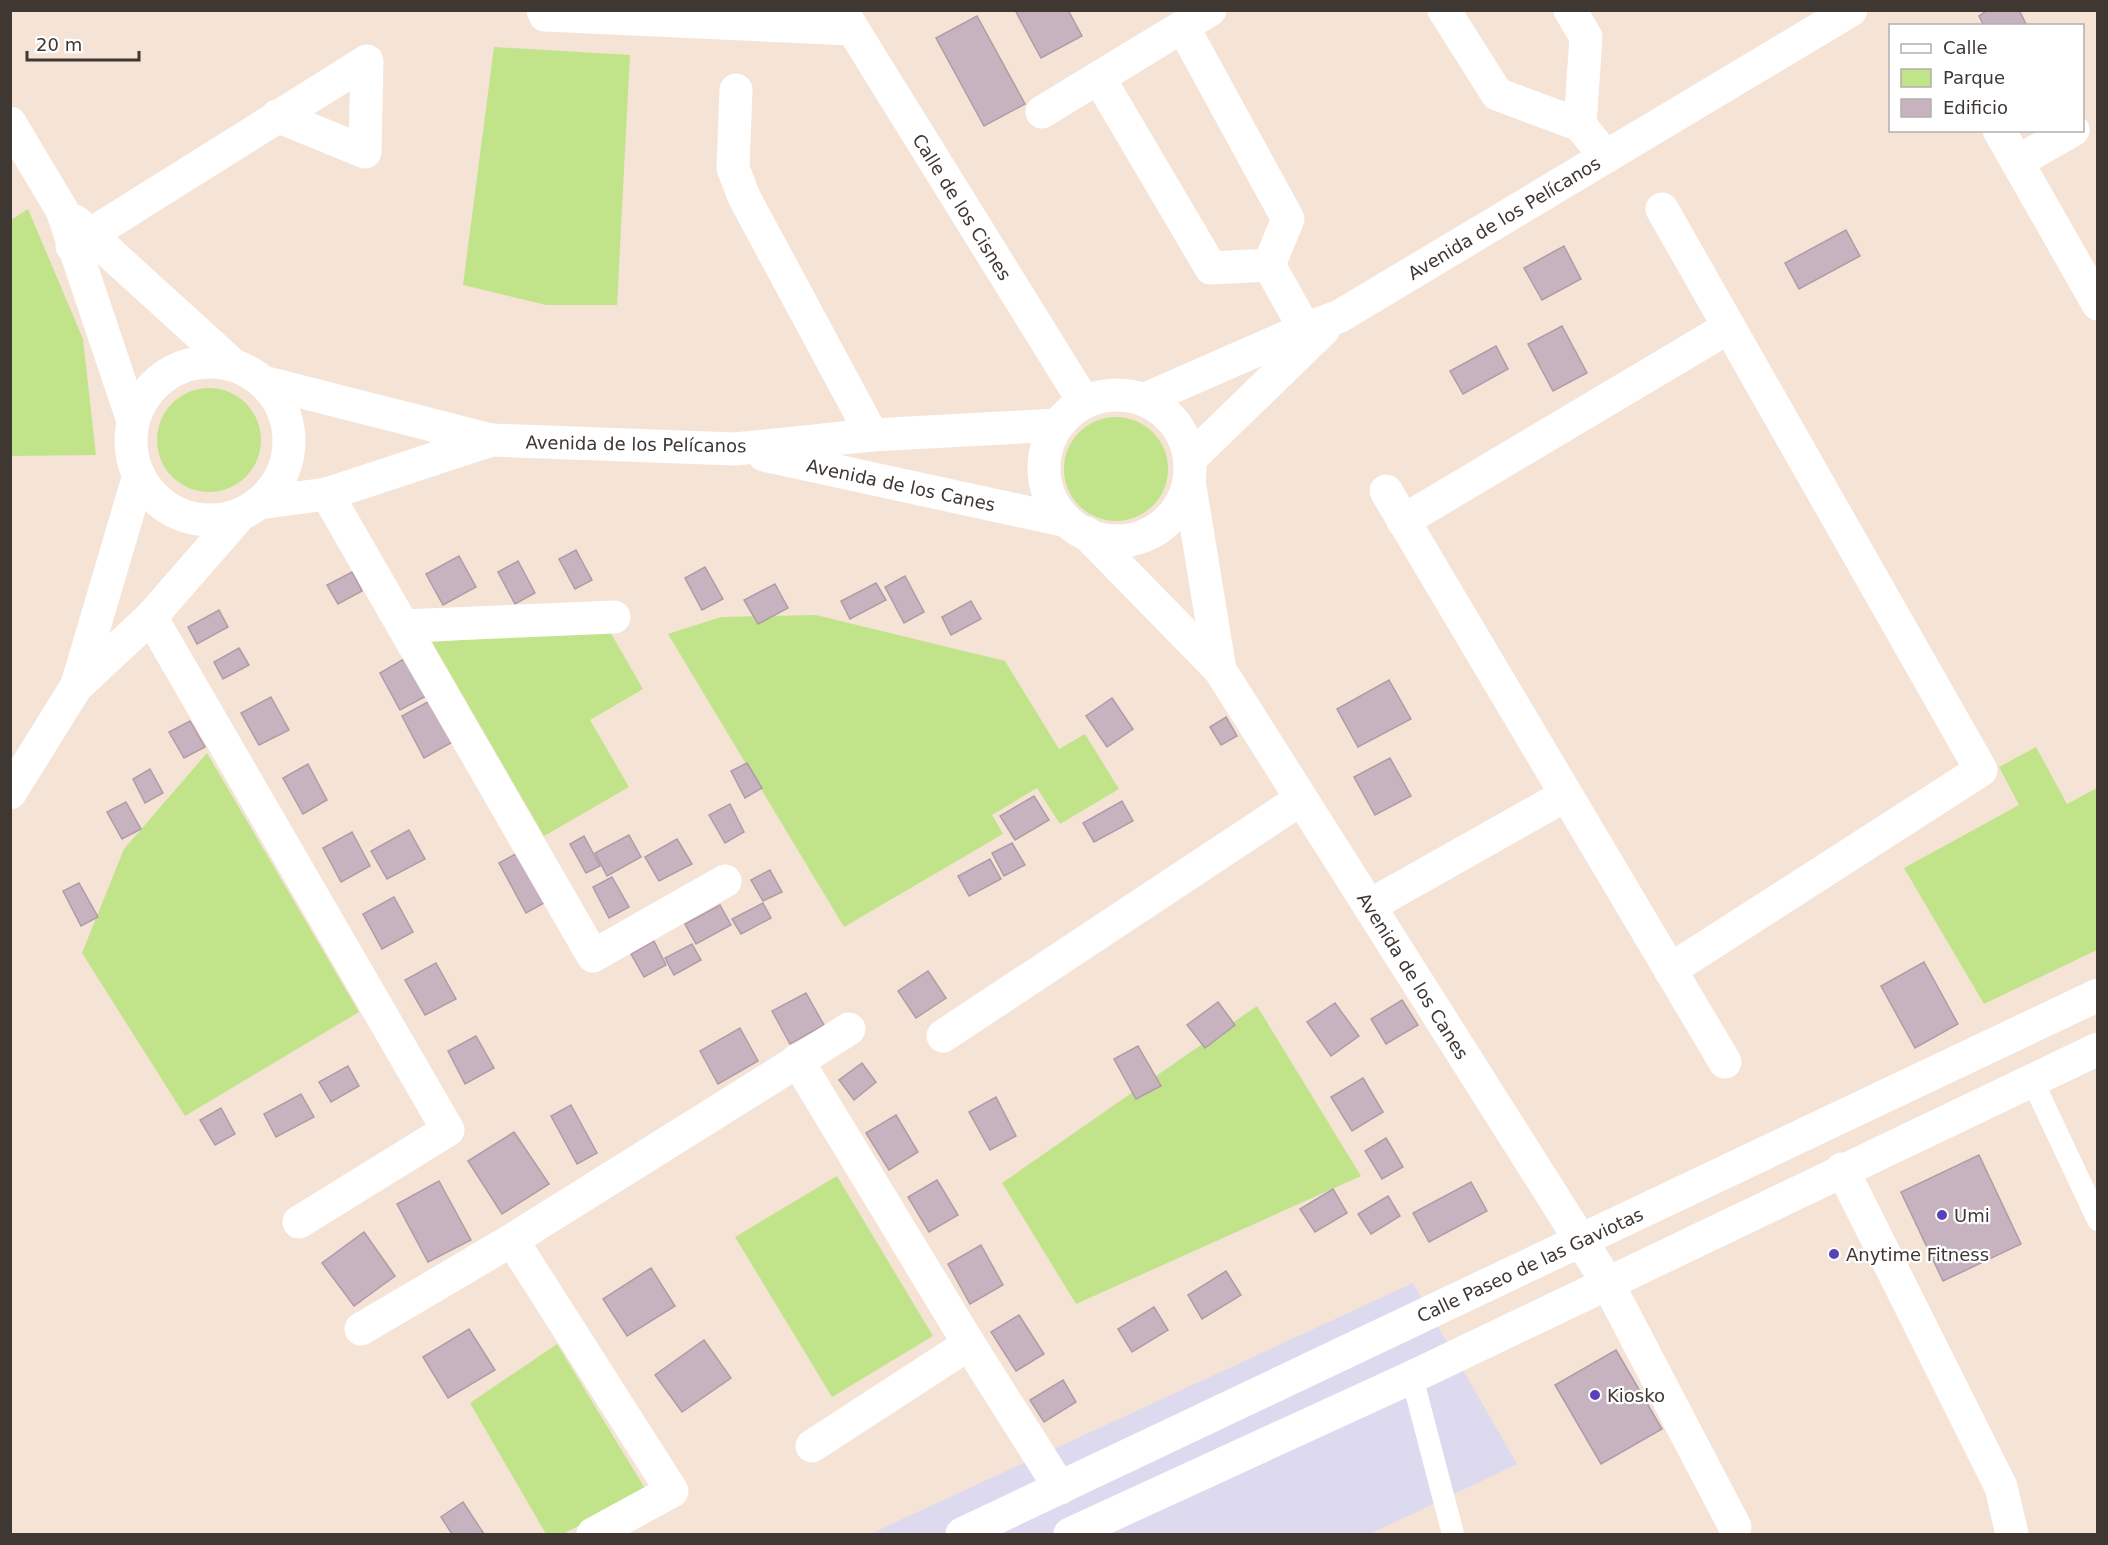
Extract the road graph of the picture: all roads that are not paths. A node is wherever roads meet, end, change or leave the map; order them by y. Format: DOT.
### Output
graph roads {
  1 [pos="543,10"];
  2 [pos="1210,10"];
  3 [pos="1444,10"];
  4 [pos="1570,10"];
  5 [pos="1851,10"];
  6 [pos="847,20"];
  7 [pos="1183,27"];
  8 [pos="1099,78"];
  9 [pos="736,90"];
  10 [pos="1042,112"];
  11 [pos="278,116"];
  12 [pos="2097,116"];
  13 [pos="10,123"];
  14 [pos="2084,124"];
  15 [pos="1580,125"];
  16 [pos="2000,132"];
  17 [pos="2070,132"];
  18 [pos="1606,157"];
  19 [pos="2017,162"];
  20 [pos="1662,209"];
  21 [pos="82,241"];
  22 [pos="1269,265"];
  23 [pos="2097,304"];
  24 [pos="1730,327"];
  25 [pos="1308,334"];
  26 [pos="232,364"];
  27 [pos="263,382"];
  28 [pos="1143,400"];
  29 [pos="1084,402"];
  30 [pos="133,421"];
  31 [pos="1057,425"];
  32 [pos="872,435"];
  33 [pos="491,440"];
  34 [pos="735,449"];
  35 [pos="1190,470"];
  36 [pos="139,475"];
  37 [pos="1386,491"];
  38 [pos="327,494"];
  39 [pos="250,509"];
  40 [pos="1404,520"];
  41 [pos="1076,527"];
  42 [pos="151,617"];
  43 [pos="614,617"];
  44 [pos="404,626"];
  45 [pos="1220,670"];
  46 [pos="76,687"];
  47 [pos="10,793"];
  48 [pos="1566,795"];
  49 [pos="1301,799"];
  50 [pos="725,881"];
  51 [pos="1369,906"];
  52 [pos="1670,970"];
  53 [pos="2097,995"];
  54 [pos="849,1029"];
  55 [pos="943,1036"];
  56 [pos="2097,1049"];
  57 [pos="797,1060"];
  58 [pos="1725,1062"];
  59 [pos="2032,1080"];
  60 [pos="1842,1169"];
  61 [pos="2097,1220"];
  62 [pos="299,1222"];
  63 [pos="512,1240"];
  64 [pos="1581,1240"];
  65 [pos="1606,1282"];
  66 [pos="361,1329"];
  67 [pos="969,1344"];
  68 [pos="1412,1377"];
  69 [pos="812,1446"];
  70 [pos="1060,1488"];
  71 [pos="1735,1527"];
  72 [pos="602,1532"];
  73 [pos="963,1534"];
  74 [pos="1070,1534"];
  75 [pos="1453,1534"];
  76 [pos="2012,1534"];
  1 -- 6 [label="street"];
  2 -- 7 [label="street"];
  3 -- 15 [label="street"];
  4 -- 15 [label="street"];
  5 -- 18 [label="street, Avenida de los Pelícanos"];
  6 -- 29 [label="street, Calle de los Cisnes"];
  7 -- 8 [label="street"];
  7 -- 22 [label="street"];
  8 -- 10 [label="street"];
  8 -- 22 [label="street"];
  9 -- 32 [label="street"];
  11 -- 21 [label="street"];
  12 -- 14 [label="street"];
  13 -- 21 [label="street"];
  15 -- 18 [label="street"];
  16 -- 19 [label="street"];
  17 -- 19 [label="street"];
  18 -- 25 [label="street, Avenida de los Pelícanos"];
  19 -- 23 [label="street"];
  20 -- 24 [label="street"];
  21 -- 26 [label="street"];
  21 -- 30 [label="street"];
  22 -- 25 [label="street"];
  24 -- 40 [label="street"];
  24 -- 52 [label="street"];
  25 -- 28 [label="street, Avenida de los Pelícanos"];
  25 -- 35 [label="street"];
  26 -- 27 [label="street"];
  26 -- 30 [label="street"];
  27 -- 33 [label="street"];
  27 -- 39 [label="street"];
  28 -- 29 [label="street"];
  28 -- 35 [label="street"];
  29 -- 31 [label="street"];
  30 -- 36 [label="street"];
  31 -- 32 [label="street, Avenida de los Pelícanos"];
  31 -- 41 [label="street"];
  32 -- 34 [label="street, Avenida de los Pelícanos"];
  33 -- 34 [label="street, Avenida de los Pelícanos"];
  33 -- 38 [label="street, Avenida de los Pelícanos"];
  34 -- 41 [label="street, Avenida de los Canes"];
  35 -- 41 [label="street"];
  35 -- 45 [label="street, Avenida de los Canes"];
  36 -- 39 [label="street"];
  36 -- 46 [label="street"];
  37 -- 40 [label="street"];
  38 -- 39 [label="street, Avenida de los Pelícanos"];
  38 -- 44 [label="street"];
  39 -- 42 [label="street"];
  40 -- 48 [label="street"];
  41 -- 45 [label="street, Avenida de los Canes"];
  42 -- 46 [label="street"];
  42 -- 62 [label="street"];
  43 -- 44 [label="street"];
  44 -- 50 [label="street"];
  45 -- 49 [label="street, Avenida de los Canes"];
  46 -- 47 [label="street"];
  48 -- 51 [label="street"];
  48 -- 52 [label="street"];
  49 -- 51 [label="street, Avenida de los Canes"];
  49 -- 55 [label="street"];
  51 -- 64 [label="street, Avenida de los Canes"];
  52 -- 58 [label="street"];
  53 -- 64 [label="street, Calle Paseo de las Gaviotas"];
  54 -- 57 [label="street"];
  56 -- 59 [label="street"];
  57 -- 63 [label="street"];
  57 -- 67 [label="street"];
  59 -- 60 [label="street"];
  59 -- 61 [label="lane"];
  60 -- 65 [label="street"];
  60 -- 76 [label="street"];
  63 -- 66 [label="street"];
  63 -- 72 [label="street"];
  64 -- 65 [label="street, Avenida de los Canes"];
  64 -- 70 [label="street, Calle Paseo de las Gaviotas"];
  65 -- 68 [label="street"];
  65 -- 71 [label="street, Avenida de los Canes"];
  67 -- 69 [label="street"];
  67 -- 70 [label="street"];
  68 -- 74 [label="street"];
  68 -- 75 [label="lane"];
  70 -- 73 [label="street, Calle Paseo de las Gaviotas"];
}
